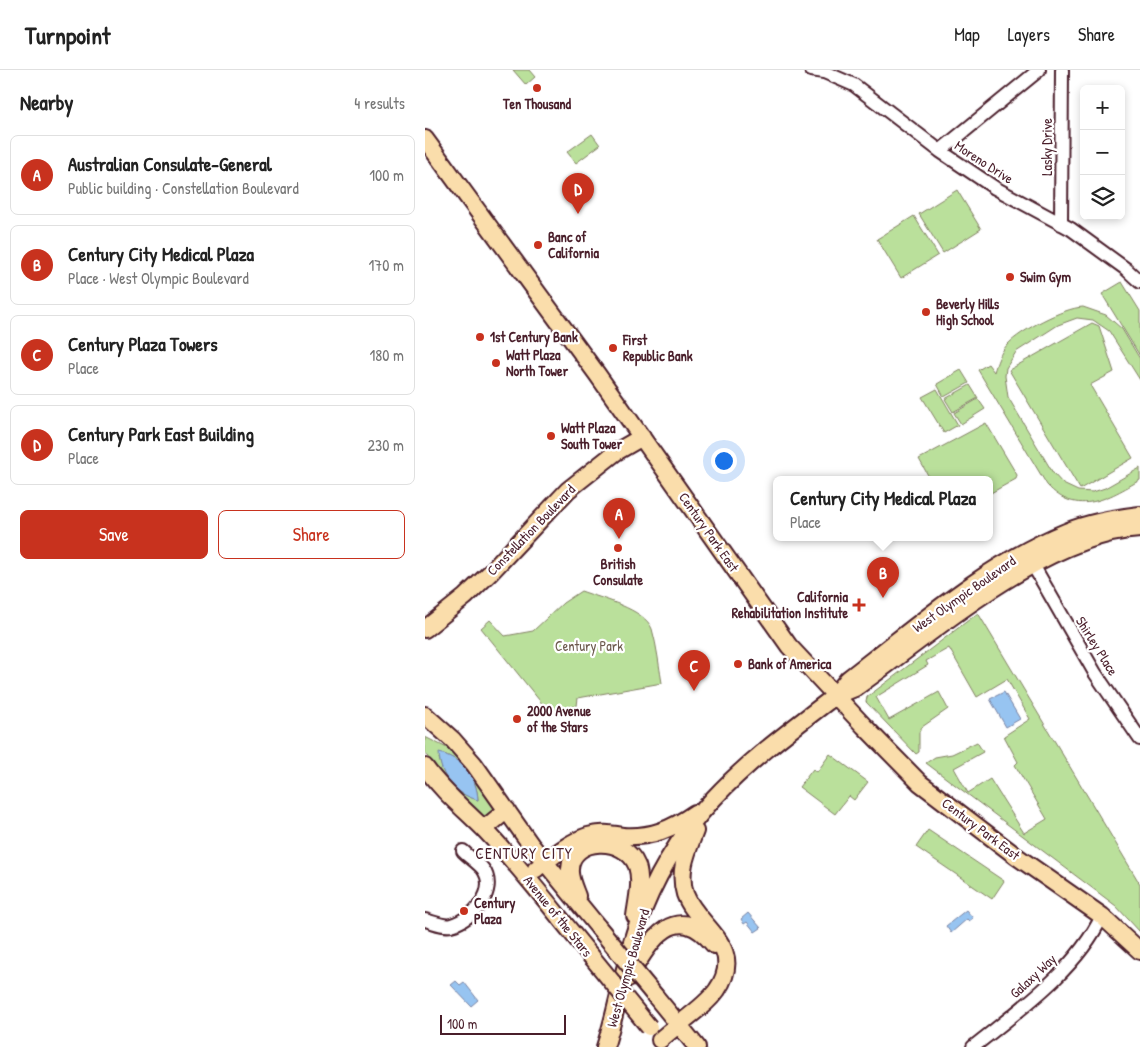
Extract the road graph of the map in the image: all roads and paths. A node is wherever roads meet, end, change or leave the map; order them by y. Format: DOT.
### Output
graph roads {
  1 [pos="811,70"];
  2 [pos="1039,70"];
  3 [pos="1062,70"];
  4 [pos="825,71"];
  5 [pos="425,139"];
  6 [pos="940,151"];
  7 [pos="1061,224"];
  8 [pos="1140,282"];
  9 [pos="642,436"];
  10 [pos="1140,515"];
  11 [pos="1140,529"];
  12 [pos="1033,564"];
  13 [pos="425,629"];
  14 [pos="835,696"];
  15 [pos="428,722"];
  16 [pos="1140,740"];
  17 [pos="425,766"];
  18 [pos="706,806"];
  19 [pos="507,810"];
  20 [pos="484,829"];
  21 [pos="585,848"];
  22 [pos="463,851"];
  23 [pos="548,866"];
  24 [pos="529,881"];
  25 [pos="580,905"];
  26 [pos="1102,916"];
  27 [pos="425,920"];
  28 [pos="633,940"];
  29 [pos="1140,951"];
  30 [pos="619,993"];
  31 [pos="674,1019"];
  32 [pos="657,1036"];
  33 [pos="605,1047"];
  34 [pos="697,1047"];
  35 [pos="973,1047"];
  1 -- 4 [label="street, Moreno Drive"];
  2 -- 6 [label="street"];
  3 -- 7 [label="street, Lasky Drive"];
  4 -- 6 [label="street, Moreno Drive"];
  5 -- 9 [label="main road, Century Park East"];
  6 -- 7 [label="street, Moreno Drive"];
  7 -- 8 [label="street, Moreno Drive"];
  9 -- 13 [label="main road, Constellation Boulevard"];
  9 -- 14 [label="main road, Century Park East"];
  10 -- 14 [label="main road, West Olympic Boulevard"];
  11 -- 12 [label="main road, West Olympic Boulevard"];
  12 -- 14 [label="main road, West Olympic Boulevard"];
  12 -- 16 [label="street, Shirley Place"];
  14 -- 18 [label="main road, West Olympic Boulevard"];
  14 -- 26 [label="main road, Century Park East"];
  15 -- 19 [label="main road, Avenue of the Stars"];
  17 -- 20 [label="main road, Avenue of the Stars"];
  18 -- 23 [label="main road"];
  18 -- 28 [label="main road, West Olympic Boulevard"];
  18 -- 31 [label="main road"];
  19 -- 20 [label="main road"];
  19 -- 23 [label="main road, Avenue of the Stars"];
  20 -- 24 [label="main road, Avenue of the Stars"];
  21 -- 23 [label="main road"];
  21 -- 25 [label="main road"];
  21 -- 28 [label="main road"];
  22 -- 27 [label="street"];
  23 -- 24 [label="main road"];
  23 -- 25 [label="main road, Avenue of the Stars"];
  24 -- 32 [label="main road, Avenue of the Stars, bridge"];
  25 -- 31 [label="main road, Avenue of the Stars, bridge"];
  26 -- 29 [label="main road, Century Park East"];
  26 -- 35 [label="street, Galaxy Way"];
  28 -- 30 [label="main road, West Olympic Boulevard"];
  30 -- 31 [label="main road"];
  30 -- 33 [label="main road, West Olympic Boulevard"];
  31 -- 32 [label="main road"];
  31 -- 34 [label="main road, Avenue of the Stars"];
}
